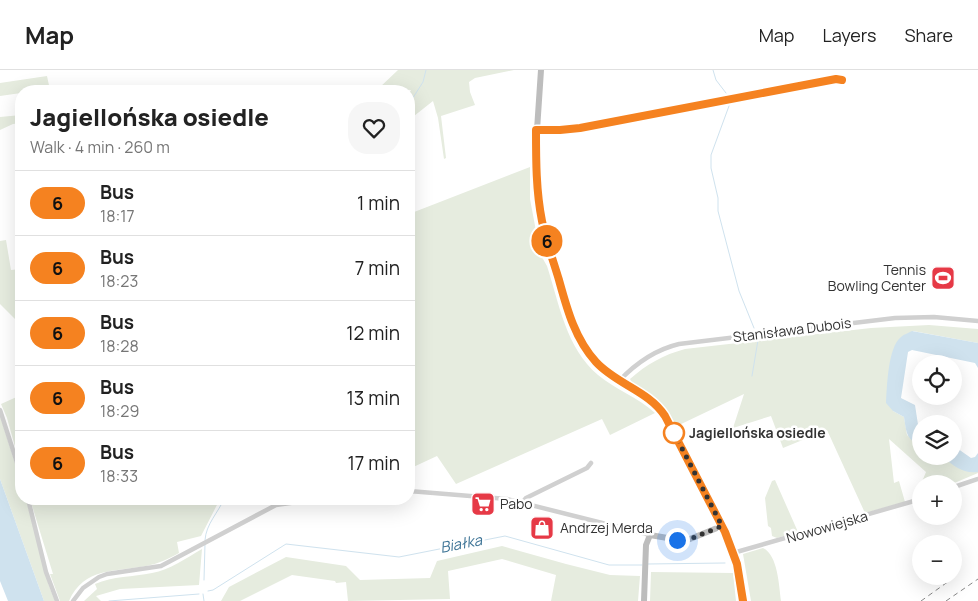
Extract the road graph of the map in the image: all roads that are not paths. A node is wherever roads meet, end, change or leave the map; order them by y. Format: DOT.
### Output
graph roads {
  1 [pos="541,70"];
  2 [pos="842,80"];
  3 [pos="536,130"];
  4 [pos="978,321"];
  5 [pos="619,382"];
  6 [pos="0,410"];
  7 [pos="15,456"];
  8 [pos="591,463"];
  9 [pos="978,479"];
  10 [pos="962,484"];
  11 [pos="415,491"];
  12 [pos="912,502"];
  13 [pos="522,503"];
  14 [pos="29,505"];
  15 [pos="276,505"];
  16 [pos="722,526"];
  17 [pos="650,535"];
  18 [pos="733,553"];
  19 [pos="743,599"];
  20 [pos="57,601"];
  21 [pos="73,601"];
  22 [pos="644,601"];
  1 -- 3 [label="street"];
  2 -- 3 [label="street"];
  3 -- 5 [label="street"];
  4 -- 5 [label="street, Stanisława Dubois"];
  5 -- 16 [label="street"];
  6 -- 7 [label="street"];
  8 -- 13 [label="street"];
  9 -- 10 [label="street"];
  11 -- 13 [label="street"];
  12 -- 18 [label="street, Nowowiejska"];
  13 -- 17 [label="street"];
  14 -- 20 [label="street"];
  15 -- 21 [label="street"];
  16 -- 17 [label="street"];
  16 -- 18 [label="street"];
  17 -- 22 [label="street"];
  18 -- 19 [label="street"];
}
